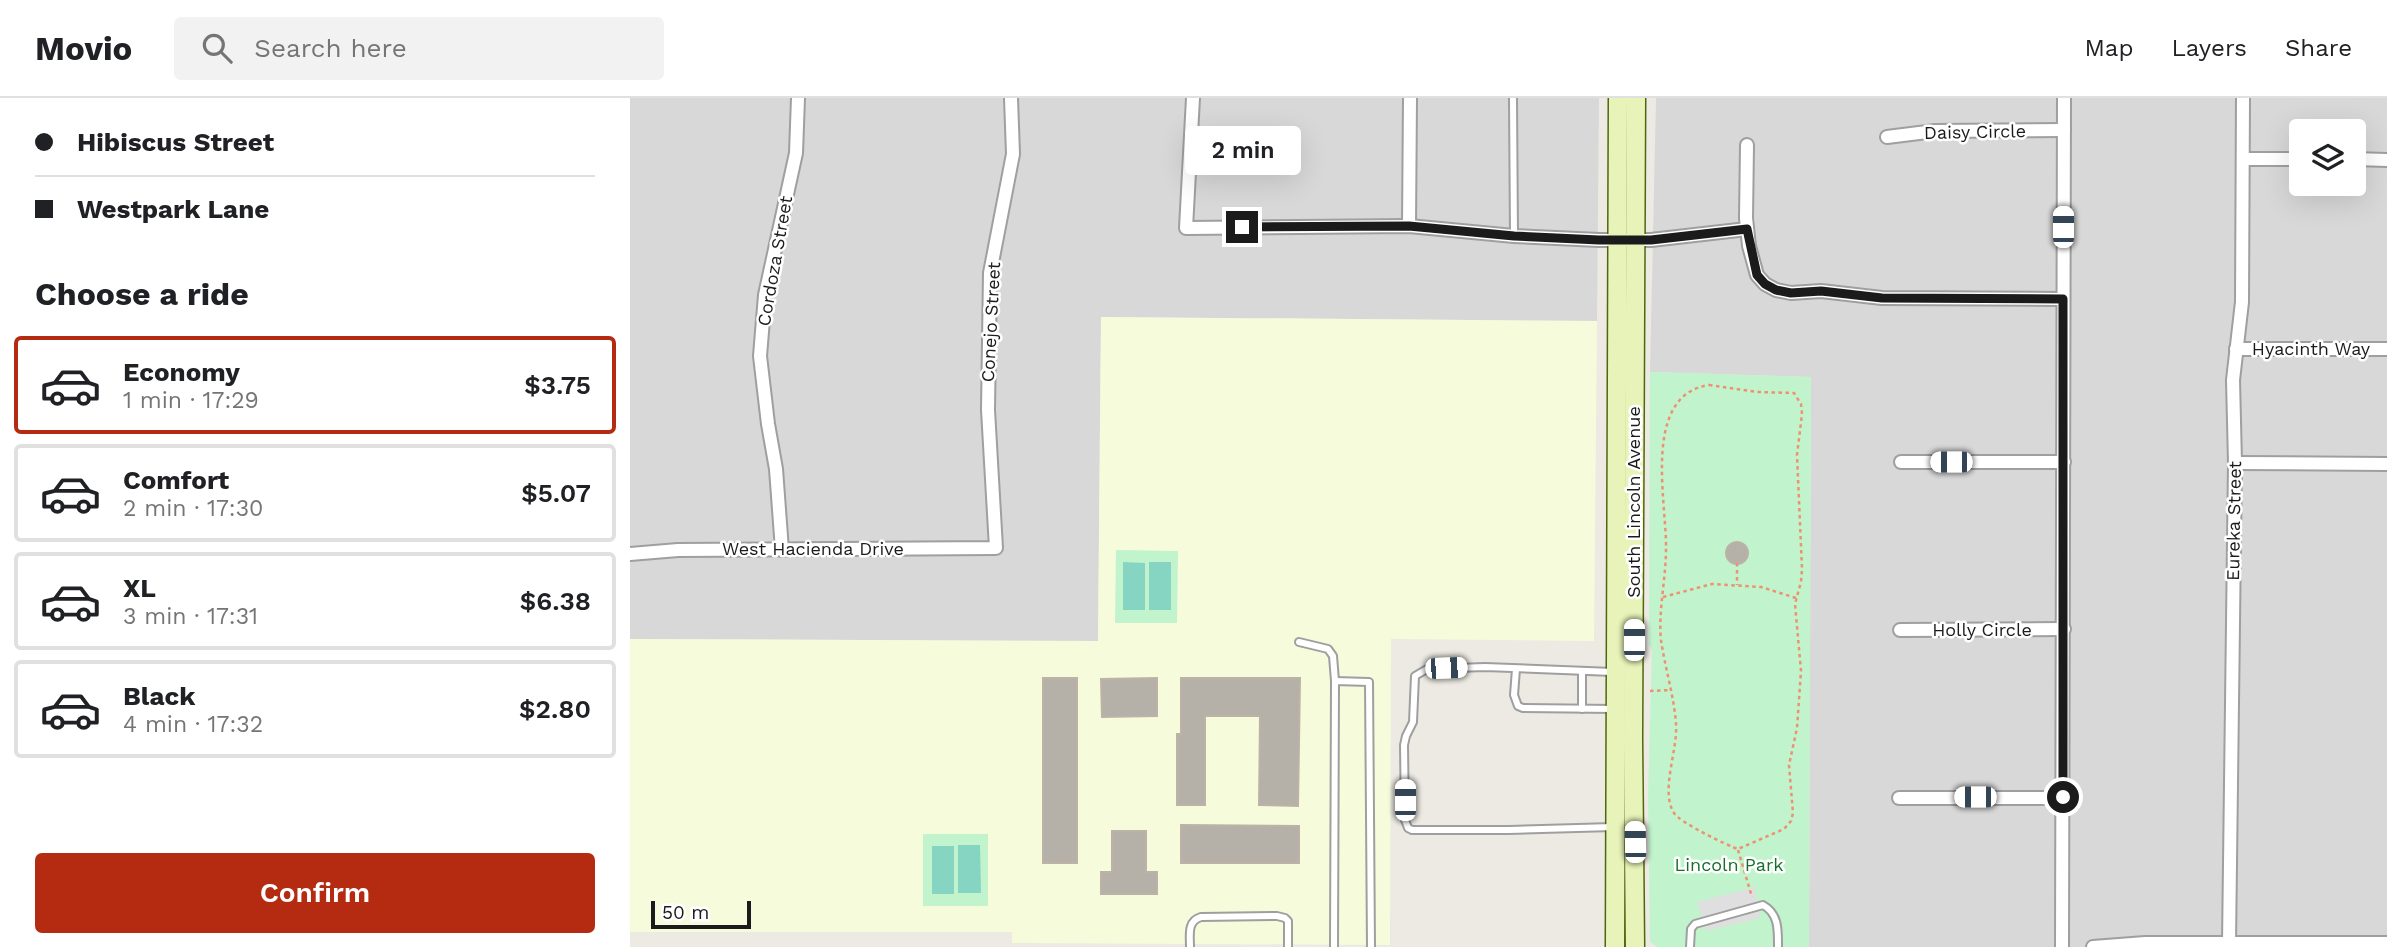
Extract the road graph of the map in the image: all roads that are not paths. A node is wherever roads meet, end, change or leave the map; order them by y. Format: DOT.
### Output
graph roads {
  1 [pos="798,98"];
  2 [pos="1011,98"];
  3 [pos="1193,98"];
  4 [pos="1410,98"];
  5 [pos="1513,98"];
  6 [pos="1618,98"];
  7 [pos="1636,98"];
  8 [pos="2064,98"];
  9 [pos="2244,98"];
  10 [pos="2064,130"];
  11 [pos="1887,137"];
  12 [pos="1747,145"];
  13 [pos="2243,159"];
  14 [pos="2289,159"];
  15 [pos="2366,159"];
  16 [pos="2387,160"];
  17 [pos="1409,226"];
  18 [pos="1747,229"];
  19 [pos="1514,236"];
  20 [pos="1617,240"];
  21 [pos="1636,240"];
  22 [pos="2063,299"];
  23 [pos="2236,349"];
  24 [pos="2387,349"];
  25 [pos="1900,462"];
  26 [pos="2064,462"];
  27 [pos="2235,463"];
  28 [pos="2387,464"];
  29 [pos="996,548"];
  30 [pos="782,550"];
  31 [pos="630,554"];
  32 [pos="2064,629"];
  33 [pos="1900,630"];
  34 [pos="1299,642"];
  35 [pos="1516,669"];
  36 [pos="1583,672"];
  37 [pos="1615,672"];
  38 [pos="1335,681"];
  39 [pos="1582,709"];
  40 [pos="1615,709"];
  41 [pos="2063,797"];
  42 [pos="1899,798"];
  43 [pos="1615,827"];
  44 [pos="2387,943"];
  45 [pos="2229,944"];
  46 [pos="1190,947"];
  47 [pos="1288,947"];
  48 [pos="1335,947"];
  49 [pos="1371,947"];
  50 [pos="1615,947"];
  51 [pos="1635,947"];
  52 [pos="1690,947"];
  53 [pos="1778,947"];
  54 [pos="2062,947"];
  55 [pos="2093,947"];
  1 -- 30 [label="street, Cordoza Street"];
  2 -- 29 [label="street, Conejo Street"];
  3 -- 17 [label="street"];
  4 -- 17 [label="street"];
  5 -- 19 [label="lane"];
  6 -- 20 [label="main road, South Lincoln Avenue"];
  7 -- 21 [label="main road, South Lincoln Avenue"];
  8 -- 10 [label="street"];
  9 -- 13 [label="street, Eureka Street"];
  10 -- 11 [label="street, Daisy Circle"];
  10 -- 22 [label="street"];
  12 -- 18 [label="street"];
  13 -- 14 [label="street"];
  13 -- 23 [label="street, Eureka Street"];
  15 -- 16 [label="street"];
  17 -- 19 [label="street"];
  18 -- 21 [label="street"];
  18 -- 22 [label="street"];
  19 -- 20 [label="street"];
  20 -- 21 [label="street"];
  20 -- 37 [label="main road, South Lincoln Avenue"];
  21 -- 51 [label="main road, South Lincoln Avenue"];
  22 -- 26 [label="street"];
  23 -- 24 [label="street, Hyacinth Way"];
  23 -- 27 [label="street, Eureka Street"];
  25 -- 26 [label="street"];
  26 -- 32 [label="street"];
  27 -- 28 [label="street"];
  27 -- 45 [label="street, Eureka Street"];
  29 -- 30 [label="street, West Hacienda Drive"];
  30 -- 31 [label="street, West Hacienda Drive"];
  32 -- 33 [label="street, Holly Circle"];
  32 -- 41 [label="street"];
  34 -- 38 [label="lane"];
  35 -- 36 [label="lane"];
  35 -- 39 [label="lane"];
  35 -- 43 [label="lane"];
  36 -- 37 [label="lane"];
  36 -- 39 [label="lane"];
  37 -- 40 [label="main road, South Lincoln Avenue"];
  38 -- 48 [label="lane"];
  38 -- 49 [label="lane"];
  39 -- 40 [label="lane"];
  40 -- 43 [label="main road, South Lincoln Avenue"];
  41 -- 42 [label="street"];
  41 -- 54 [label="street"];
  43 -- 50 [label="main road, South Lincoln Avenue"];
  44 -- 45 [label="street"];
  45 -- 55 [label="street"];
  46 -- 47 [label="lane"];
  52 -- 53 [label="lane"];
}
